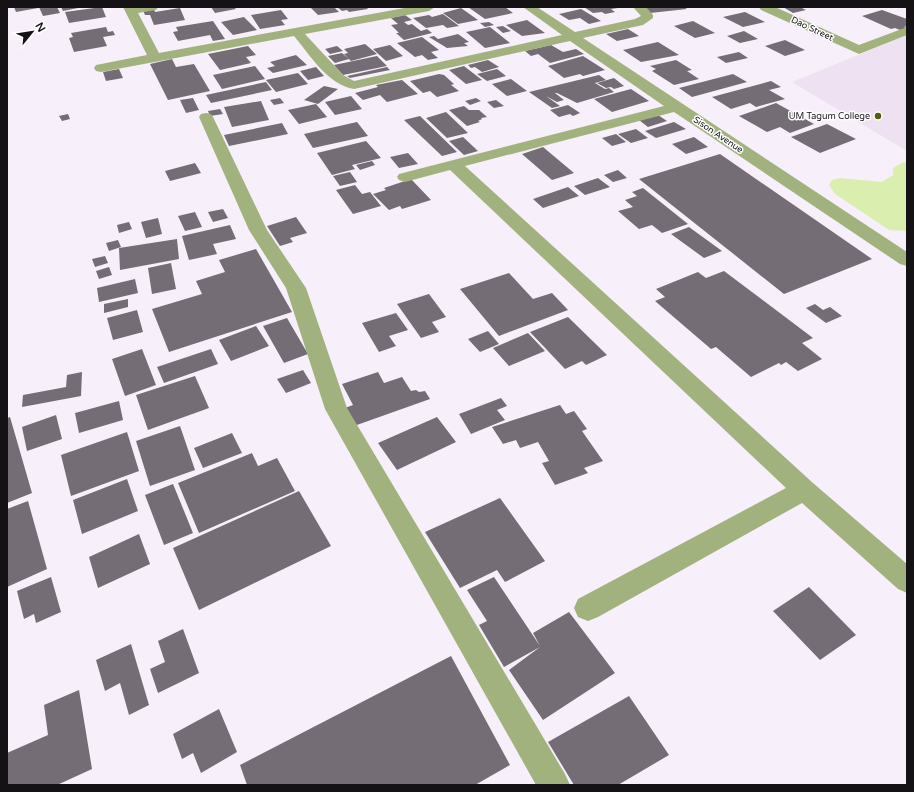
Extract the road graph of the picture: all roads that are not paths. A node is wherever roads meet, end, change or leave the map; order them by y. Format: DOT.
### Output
graph roads {
  1 [pos="152,7"];
  2 [pos="429,7"];
  3 [pos="529,7"];
  4 [pos="639,7"];
  5 [pos="765,7"];
  6 [pos="130,9"];
  7 [pos="907,31"];
  8 [pos="297,32"];
  9 [pos="574,36"];
  10 [pos="155,58"];
  11 [pos="101,68"];
  12 [pos="676,107"];
  13 [pos="206,117"];
  14 [pos="454,165"];
  15 [pos="405,177"];
  16 [pos="907,260"];
  17 [pos="804,490"];
  18 [pos="907,581"];
  19 [pos="588,608"];
  20 [pos="554,785"];
  1 -- 6 [label="street"];
  2 -- 8 [label="street"];
  3 -- 9 [label="street, Sison Avenue"];
  4 -- 9 [label="street"];
  5 -- 7 [label="street, Dao Street"];
  6 -- 10 [label="street"];
  8 -- 9 [label="street"];
  8 -- 10 [label="street"];
  9 -- 12 [label="street, Sison Avenue"];
  10 -- 11 [label="street"];
  12 -- 14 [label="street"];
  12 -- 16 [label="street, Sison Avenue"];
  13 -- 20 [label="street"];
  14 -- 15 [label="street"];
  14 -- 17 [label="street"];
  17 -- 18 [label="street"];
  17 -- 19 [label="street"];
}
